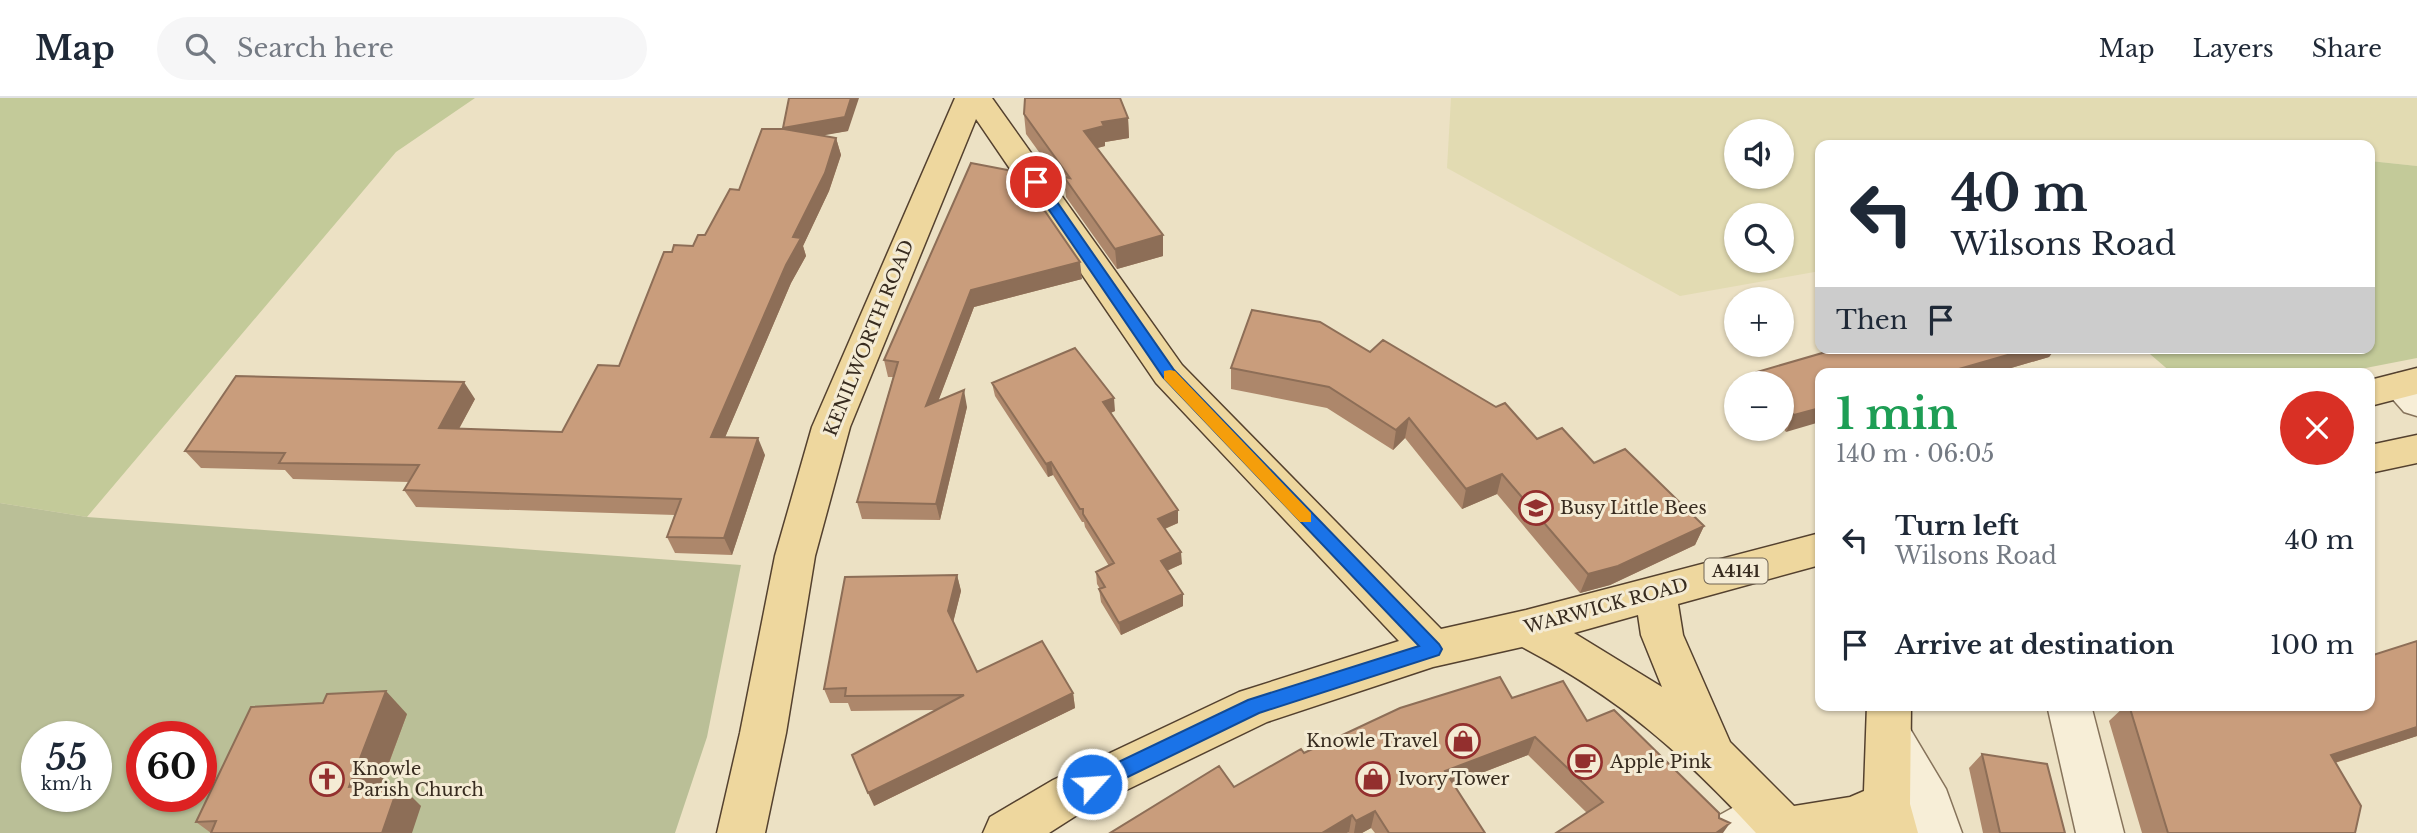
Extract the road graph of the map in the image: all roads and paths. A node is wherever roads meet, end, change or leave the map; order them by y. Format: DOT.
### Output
graph roads {
  1 [pos="971,98"];
  2 [pos="977,98"];
  3 [pos="2417,449"];
  4 [pos="2375,457"];
  5 [pos="1815,550"];
  6 [pos="1655,593"];
  7 [pos="1526,628"];
  8 [pos="1433,649"];
  9 [pos="2070,711"];
  10 [pos="1890,721"];
  11 [pos="1713,755"];
  12 [pos="1890,819"];
  13 [pos="1768,827"];
  14 [pos="741,833"];
  15 [pos="1007,833"];
  16 [pos="1938,833"];
  17 [pos="2100,833"];
  1 -- 14 [label="main road, KENILWORTH ROAD"];
  2 -- 8 [label="main road"];
  3 -- 4 [label="main road"];
  5 -- 6 [label="main road, WARWICK ROAD / A4141"];
  6 -- 7 [label="main road, WARWICK ROAD / A4141"];
  6 -- 11 [label="main road"];
  7 -- 8 [label="main road, WARWICK ROAD / A4141"];
  7 -- 11 [label="main road"];
  8 -- 15 [label="main road, A4141"];
  9 -- 17 [label="street"];
  10 -- 12 [label="main road"];
  10 -- 16 [label="street"];
  11 -- 13 [label="main road"];
  12 -- 13 [label="main road"];
}
